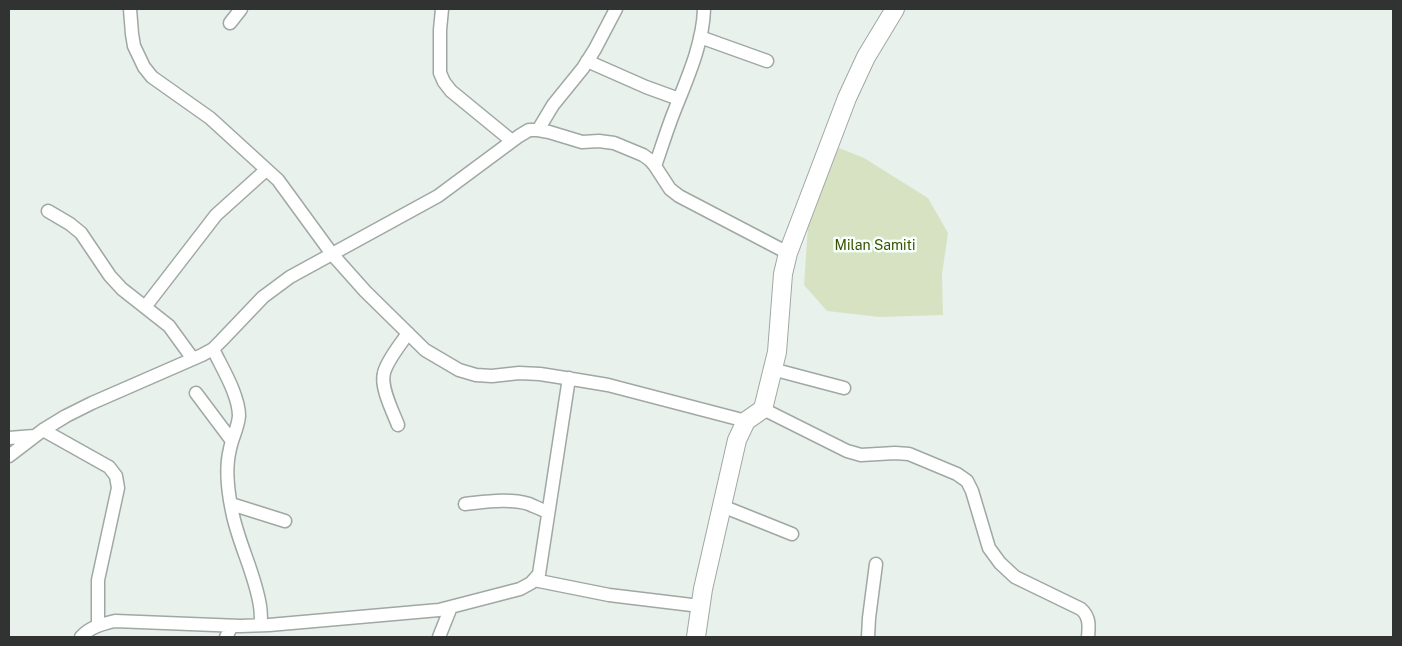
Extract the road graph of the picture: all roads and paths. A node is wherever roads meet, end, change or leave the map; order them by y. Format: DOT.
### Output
graph roads {
  1 [pos="130,9"];
  2 [pos="241,9"];
  3 [pos="442,9"];
  4 [pos="616,9"];
  5 [pos="704,9"];
  6 [pos="895,9"];
  7 [pos="230,23"];
  8 [pos="700,37"];
  9 [pos="587,61"];
  10 [pos="767,61"];
  11 [pos="679,98"];
  12 [pos="538,130"];
  13 [pos="512,141"];
  14 [pos="655,166"];
  15 [pos="266,170"];
  16 [pos="48,211"];
  17 [pos="788,253"];
  18 [pos="332,254"];
  19 [pos="145,307"];
  20 [pos="408,333"];
  21 [pos="212,348"];
  22 [pos="193,359"];
  23 [pos="772,370"];
  24 [pos="569,378"];
  25 [pos="844,388"];
  26 [pos="196,393"];
  27 [pos="763,408"];
  28 [pos="746,421"];
  29 [pos="398,426"];
  30 [pos="38,433"];
  31 [pos="9,438"];
  32 [pos="232,441"];
  33 [pos="9,456"];
  34 [pos="231,504"];
  35 [pos="465,504"];
  36 [pos="722,506"];
  37 [pos="548,512"];
  38 [pos="284,521"];
  39 [pos="792,534"];
  40 [pos="876,564"];
  41 [pos="534,580"];
  42 [pos="700,606"];
  43 [pos="451,607"];
  44 [pos="98,625"];
  45 [pos="261,625"];
  46 [pos="229,632"];
  47 [pos="81,637"];
  48 [pos="439,637"];
  49 [pos="696,637"];
  50 [pos="868,637"];
  51 [pos="1088,637"];
  1 -- 15 [label="street"];
  2 -- 7 [label="street"];
  3 -- 13 [label="street"];
  4 -- 9 [label="street"];
  5 -- 8 [label="street"];
  6 -- 17 [label="street"];
  8 -- 10 [label="street"];
  8 -- 11 [label="street"];
  9 -- 11 [label="street"];
  9 -- 12 [label="street"];
  11 -- 14 [label="street"];
  12 -- 13 [label="street"];
  12 -- 14 [label="street"];
  13 -- 18 [label="street"];
  14 -- 17 [label="street"];
  15 -- 18 [label="street"];
  15 -- 19 [label="street"];
  16 -- 19 [label="street"];
  17 -- 23 [label="street"];
  18 -- 20 [label="street"];
  18 -- 21 [label="street"];
  19 -- 22 [label="street"];
  20 -- 24 [label="street"];
  20 -- 29 [label="street"];
  21 -- 22 [label="street"];
  21 -- 32 [label="street"];
  22 -- 30 [label="street"];
  23 -- 25 [label="street"];
  23 -- 27 [label="street"];
  24 -- 28 [label="street"];
  24 -- 37 [label="street"];
  26 -- 32 [label="street"];
  27 -- 28 [label="street"];
  27 -- 51 [label="street"];
  28 -- 36 [label="street"];
  30 -- 31 [label="street"];
  30 -- 33 [label="street"];
  30 -- 44 [label="street"];
  32 -- 34 [label="street"];
  34 -- 38 [label="street"];
  34 -- 45 [label="street"];
  35 -- 37 [label="street"];
  36 -- 39 [label="street"];
  36 -- 42 [label="street"];
  37 -- 41 [label="street"];
  40 -- 50 [label="street"];
  41 -- 42 [label="street"];
  41 -- 43 [label="street"];
  42 -- 49 [label="street"];
  43 -- 45 [label="street"];
  43 -- 48 [label="street"];
  44 -- 46 [label="street"];
  44 -- 47 [label="street"];
  45 -- 46 [label="street"];
}
